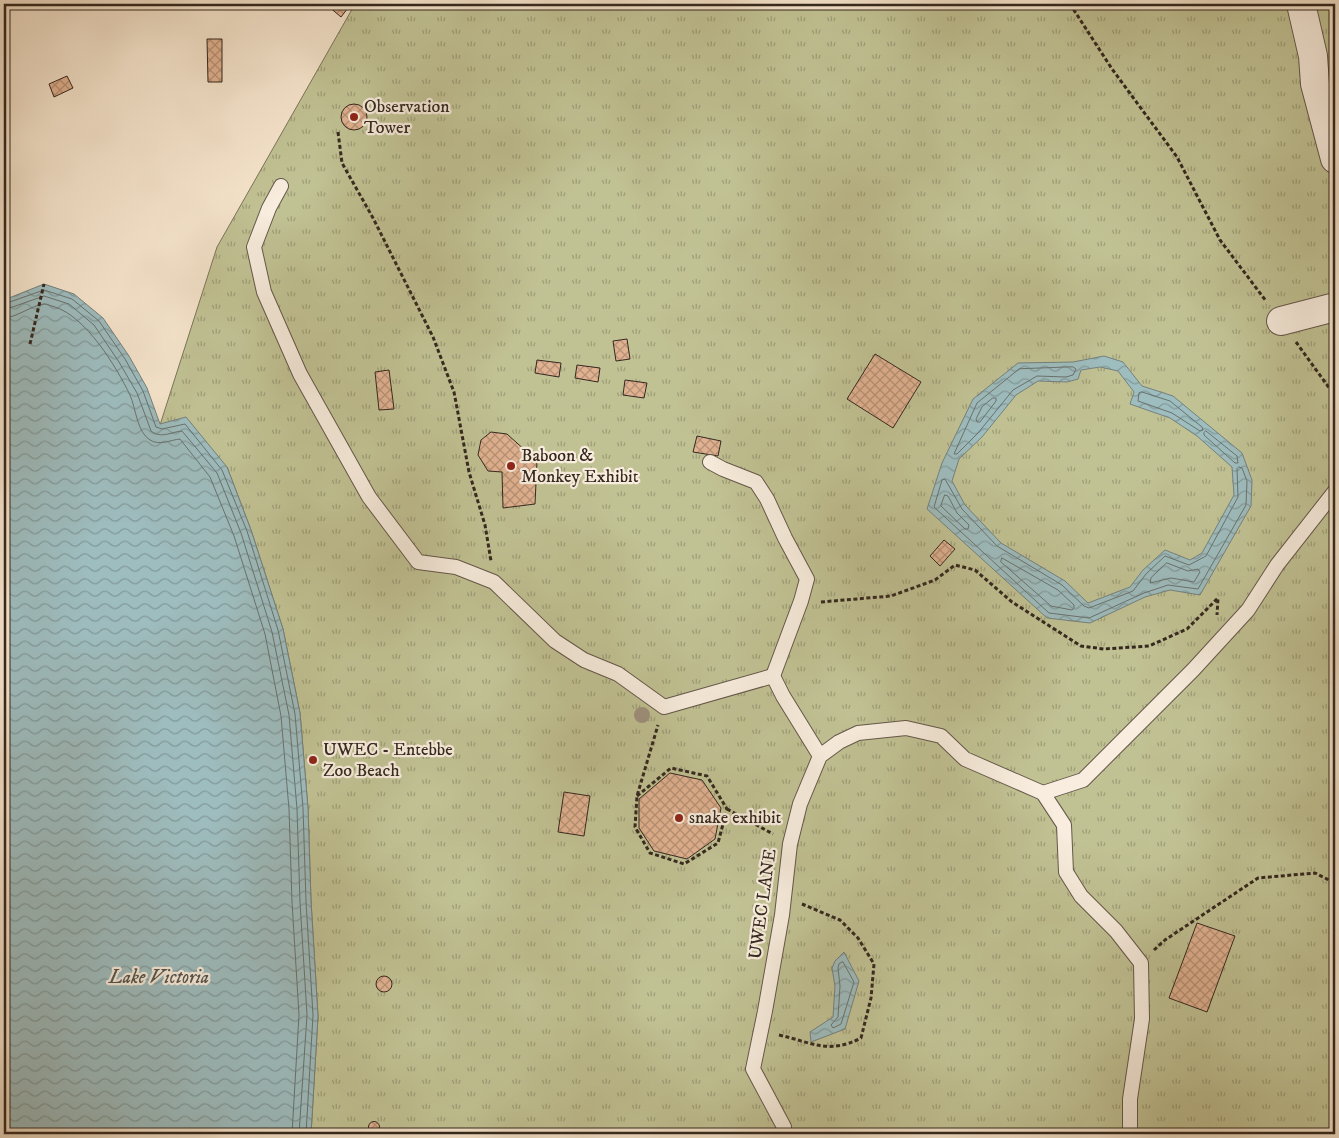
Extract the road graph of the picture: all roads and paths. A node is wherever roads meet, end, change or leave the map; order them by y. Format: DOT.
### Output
graph roads {
  1 [pos="1070,4"];
  2 [pos="1301,4"];
  3 [pos="338,132"];
  4 [pos="1335,159"];
  5 [pos="282,186"];
  6 [pos="44,284"];
  7 [pos="1335,307"];
  8 [pos="1281,321"];
  9 [pos="30,344"];
  10 [pos="1335,396"];
  11 [pos="710,462"];
  12 [pos="1335,491"];
  13 [pos="494,582"];
  14 [pos="801,601"];
  15 [pos="1216,645"];
  16 [pos="773,676"];
  17 [pos="664,707"];
  18 [pos="820,756"];
  19 [pos="1043,793"];
  20 [pos="637,796"];
  21 [pos="727,809"];
  22 [pos="790,844"];
  23 [pos="1335,883"];
  24 [pos="784,897"];
  25 [pos="1141,963"];
  26 [pos="761,1031"];
  27 [pos="783,1134"];
  28 [pos="1130,1134"];
  1 -- 8 [label="path"];
  2 -- 4 [label="street"];
  3 -- 13 [label="path"];
  5 -- 13 [label="lane"];
  6 -- 9 [label="path"];
  7 -- 8 [label="street"];
  8 -- 10 [label="path"];
  11 -- 14 [label="lane"];
  12 -- 15 [label="lane"];
  13 -- 17 [label="lane"];
  14 -- 15 [label="path"];
  14 -- 16 [label="lane"];
  15 -- 19 [label="lane"];
  16 -- 17 [label="lane"];
  16 -- 18 [label="lane"];
  17 -- 20 [label="path"];
  18 -- 19 [label="lane"];
  18 -- 22 [label="lane, UWEC LANE"];
  19 -- 25 [label="lane"];
  20 -- 21 [label="path"];
  20 -- 21 [label="path"];
  21 -- 22 [label="path"];
  22 -- 24 [label="lane, UWEC LANE"];
  23 -- 25 [label="path"];
  24 -- 26 [label="lane, UWEC LANE"];
  24 -- 26 [label="path"];
  25 -- 28 [label="lane"];
  26 -- 27 [label="lane, UWEC LANE"];
}
